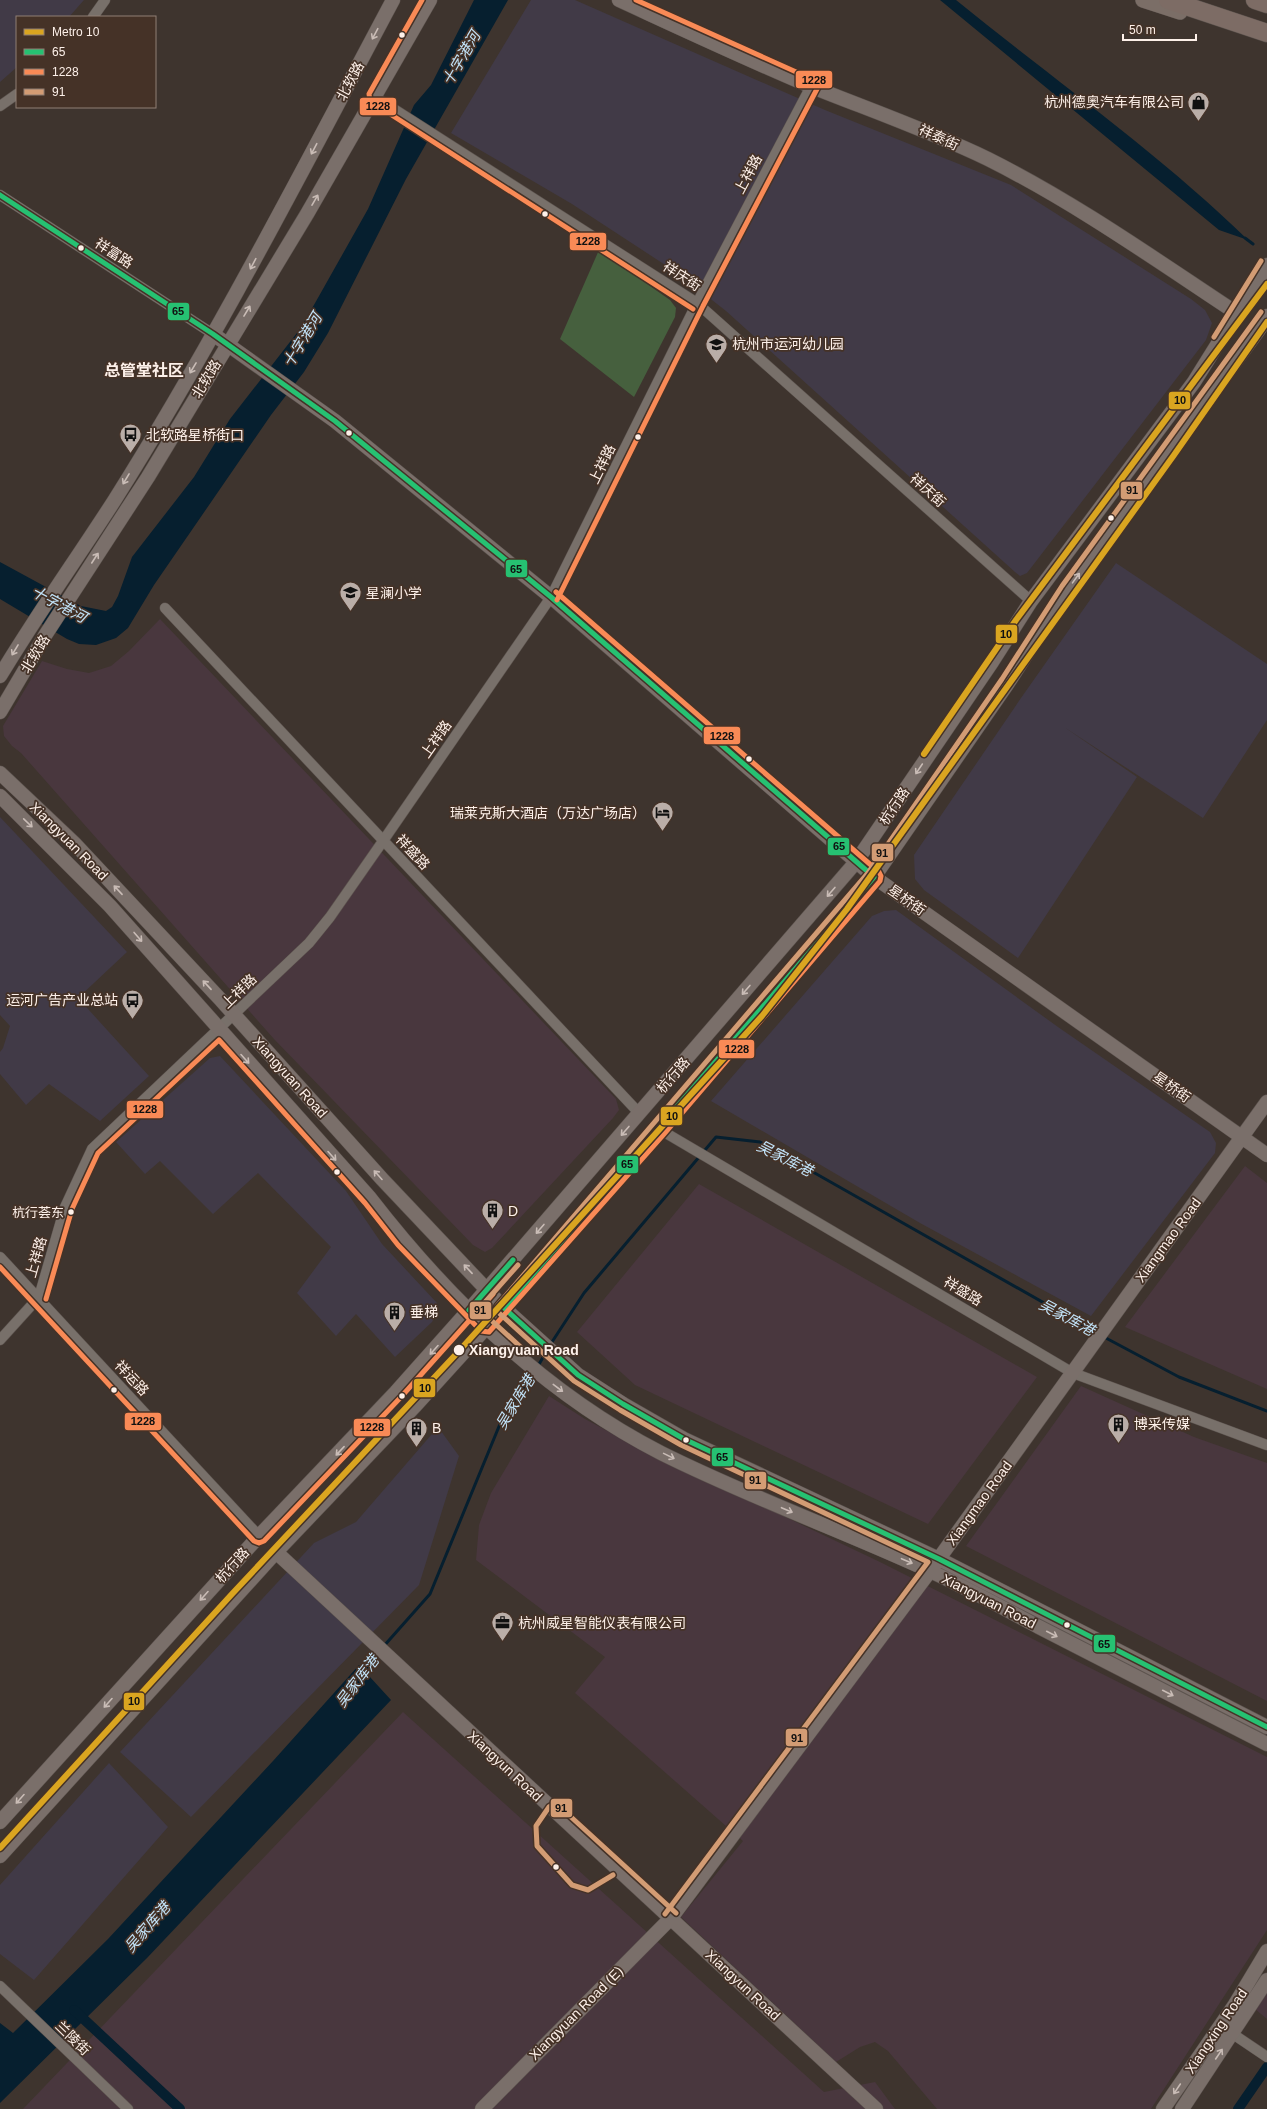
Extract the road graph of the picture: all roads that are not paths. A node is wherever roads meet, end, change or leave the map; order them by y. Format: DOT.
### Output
graph roads {
  1 [pos="105,0"];
  2 [pos="393,0"];
  3 [pos="430,0"];
  4 [pos="619,0"];
  5 [pos="1143,0"];
  6 [pos="1168,0"];
  7 [pos="1256,0"];
  8 [pos="1267,4"];
  9 [pos="93,16"];
  10 [pos="1267,32"];
  11 [pos="1267,41"];
  12 [pos="810,86"];
  13 [pos="16,95"];
  14 [pos="375,97"];
  15 [pos="0,106"];
  16 [pos="0,195"];
  17 [pos="1267,265"];
  18 [pos="697,303"];
  19 [pos="1238,314"];
  20 [pos="1265,326"];
  21 [pos="213,334"];
  22 [pos="227,345"];
  23 [pos="551,597"];
  24 [pos="1031,601"];
  25 [pos="165,608"];
  26 [pos="0,676"];
  27 [pos="0,712"];
  28 [pos="0,773"];
  29 [pos="0,796"];
  30 [pos="383,841"];
  31 [pos="856,862"];
  32 [pos="874,877"];
  33 [pos="234,1016"];
  34 [pos="219,1030"];
  35 [pos="1267,1102"];
  36 [pos="640,1114"];
  37 [pos="659,1129"];
  38 [pos="1242,1136"];
  39 [pos="1267,1155"];
  40 [pos="0,1257"];
  41 [pos="487,1290"];
  42 [pos="39,1297"];
  43 [pos="504,1308"];
  44 [pos="469,1310"];
  45 [pos="486,1326"];
  46 [pos="0,1340"];
  47 [pos="1073,1373"];
  48 [pos="1267,1445"];
  49 [pos="259,1536"];
  50 [pos="276,1552"];
  51 [pos="939,1559"];
  52 [pos="930,1571"];
  53 [pos="1267,1727"];
  54 [pos="1267,1744"];
  55 [pos="0,1822"];
  56 [pos="0,1856"];
  57 [pos="671,1918"];
  58 [pos="1267,1951"];
  59 [pos="1267,1980"];
  60 [pos="0,1986"];
  61 [pos="1220,2026"];
  62 [pos="1233,2034"];
  63 [pos="1267,2057"];
  64 [pos="128,2109"];
  65 [pos="482,2109"];
  66 [pos="876,2109"];
  67 [pos="1163,2109"];
  68 [pos="1182,2109"];
  1 -- 9 [label="street"];
  2 -- 21 [label="main road, 北软路, one-way"];
  3 -- 14 [label="main road, 北软路"];
  4 -- 12 [label="main road, 祥泰街"];
  5 -- 11 [label="main road"];
  6 -- 10 [label="highway"];
  7 -- 8 [label="highway"];
  12 -- 18 [label="street, 上祥路"];
  12 -- 19 [label="main road, 祥泰街"];
  13 -- 15 [label="street"];
  14 -- 18 [label="street, 祥庆街"];
  22 -- 14 [label="main road, 北软路, one-way"];
  16 -- 21 [label="street, 祥富路"];
  17 -- 19 [label="main road, 杭行路"];
  18 -- 23 [label="street, 上祥路"];
  18 -- 24 [label="street, 祥庆街"];
  19 -- 24 [label="main road, 杭行路"];
  32 -- 20 [label="main road, 杭行路, one-way"];
  21 -- 22 [label="main road, 星桥街"];
  21 -- 26 [label="main road, 北软路, one-way"];
  22 -- 23 [label="main road, 星桥街"];
  27 -- 22 [label="main road, 北软路, one-way"];
  23 -- 30 [label="street, 上祥路"];
  23 -- 31 [label="main road, 星桥街"];
  24 -- 31 [label="main road, 杭行路, one-way"];
  25 -- 30 [label="street, 祥盛路"];
  33 -- 28 [label="main road, Xiangyuan Road, one-way"];
  29 -- 34 [label="main road, Xiangyuan Road, one-way"];
  30 -- 33 [label="street, 上祥路"];
  30 -- 36 [label="street, 祥盛路"];
  31 -- 32 [label="main road, 星桥街"];
  31 -- 36 [label="main road, 杭行路, one-way"];
  32 -- 37 [label="main road, 杭行路"];
  32 -- 38 [label="main road, 星桥街"];
  33 -- 34 [label="street, 上祥路"];
  41 -- 33 [label="main road, Xiangyuan Road, one-way"];
  34 -- 42 [label="street, 上祥路"];
  34 -- 44 [label="main road, Xiangyuan Road, one-way"];
  35 -- 38 [label="main road, Xiangmao Road"];
  36 -- 41 [label="main road, 杭行路, one-way"];
  37 -- 43 [label="main road, 杭行路"];
  37 -- 47 [label="street, 祥盛路"];
  38 -- 39 [label="main road, 星桥街"];
  38 -- 47 [label="main road, Xiangmao Road"];
  40 -- 42 [label="street, 祥运路"];
  41 -- 43 [label="main road, Xiangyuan Road"];
  41 -- 44 [label="main road, 杭行路"];
  42 -- 46 [label="street, 上祥路"];
  42 -- 49 [label="street, 祥运路"];
  43 -- 45 [label="main road, 杭行路"];
  43 -- 51 [label="main road, Xiangyuan Road"];
  44 -- 45 [label="main road, Xiangyuan Road"];
  44 -- 49 [label="main road, 杭行路, one-way"];
  45 -- 50 [label="main road, 杭行路"];
  45 -- 52 [label="main road, Xiangyuan Road, one-way"];
  47 -- 48 [label="street, 祥盛路"];
  47 -- 51 [label="main road, Xiangmao Road"];
  49 -- 55 [label="main road, 杭行路, one-way"];
  50 -- 56 [label="main road, 杭行路"];
  50 -- 57 [label="main road, Xiangyun Road"];
  51 -- 52 [label="main road, Xiangmao Road"];
  51 -- 53 [label="main road, Xiangyuan Road"];
  52 -- 54 [label="main road, Xiangyuan Road, one-way"];
  52 -- 57 [label="main road, Xiangmao Road"];
  57 -- 65 [label="main road, Xiangyuan Road (E)"];
  57 -- 66 [label="main road, Xiangyun Road"];
  58 -- 61 [label="main road, Xiangxing Road"];
  59 -- 62 [label="main road, Xiangxing Road"];
  60 -- 64 [label="street, 兰陵街"];
  61 -- 62 [label="street"];
  61 -- 67 [label="main road, Xiangxing Road, one-way"];
  62 -- 63 [label="street"];
  68 -- 62 [label="main road, Xiangxing Road, one-way"];
}
